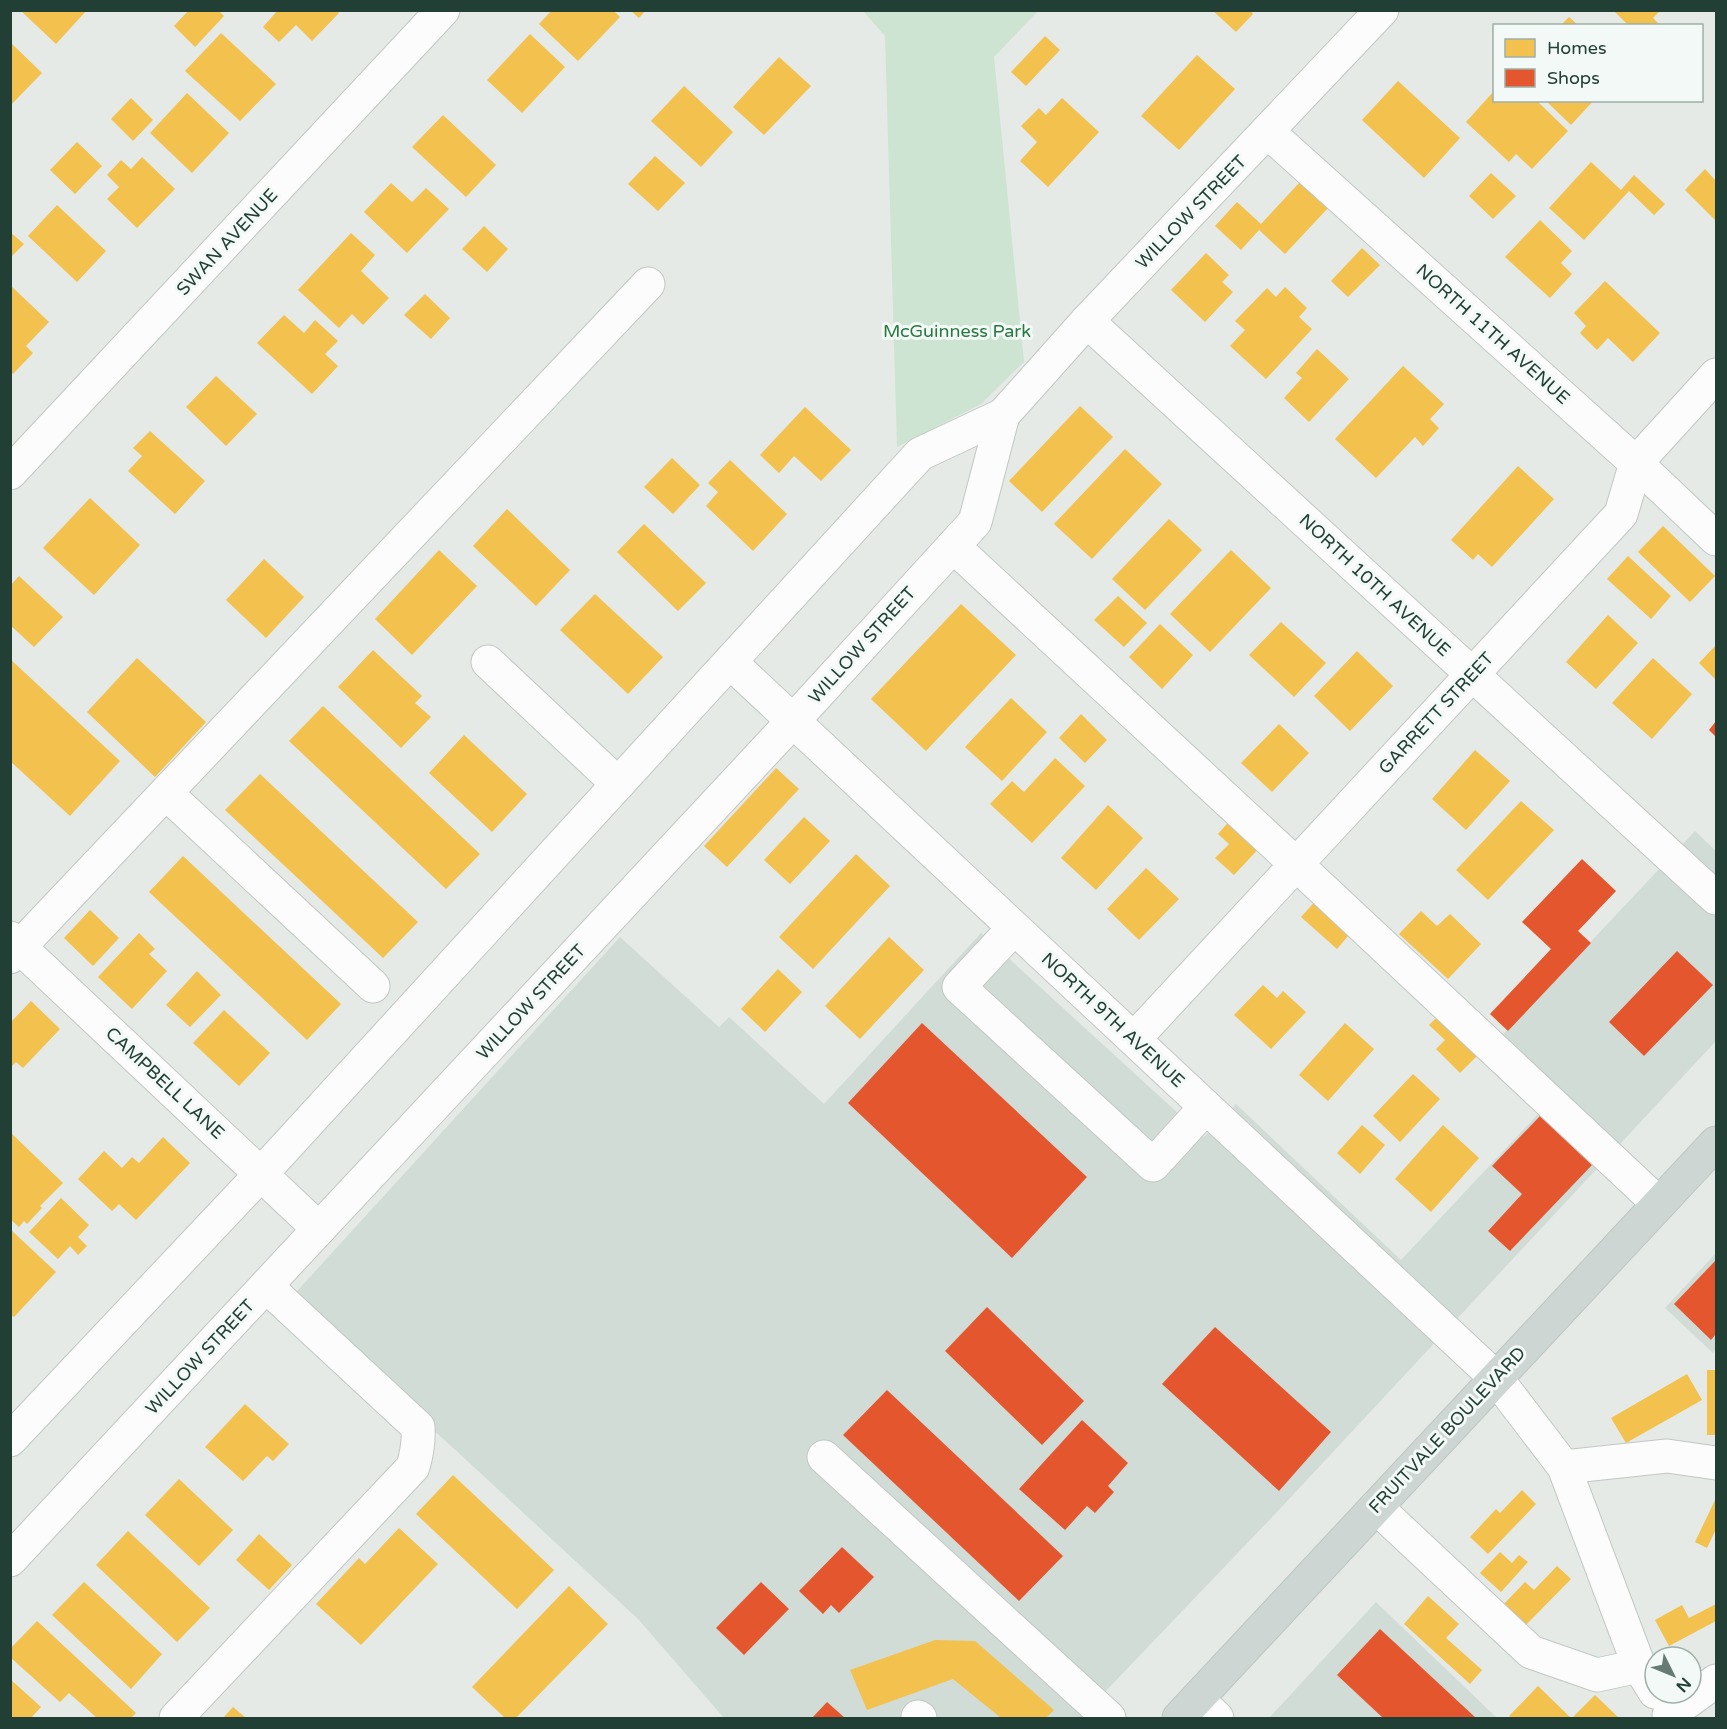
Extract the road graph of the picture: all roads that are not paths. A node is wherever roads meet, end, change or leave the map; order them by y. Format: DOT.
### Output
graph roads {
  1 [pos="443,10"];
  2 [pos="1382,10"];
  3 [pos="1268,132"];
  4 [pos="648,284"];
  5 [pos="1087,321"];
  6 [pos="1716,375"];
  7 [pos="1003,415"];
  8 [pos="1636,463"];
  9 [pos="10,473"];
  10 [pos="1716,539"];
  11 [pos="953,546"];
  12 [pos="488,662"];
  13 [pos="730,662"];
  14 [pos="1472,674"];
  15 [pos="792,722"];
  16 [pos="618,784"];
  17 [pos="166,793"];
  18 [pos="1296,864"];
  19 [pos="1716,898"];
  20 [pos="1014,928"];
  21 [pos="14,947"];
  22 [pos="373,986"];
  23 [pos="1134,1039"];
  24 [pos="1206,1107"];
  25 [pos="1716,1143"];
  26 [pos="261,1174"];
  27 [pos="1659,1204"];
  28 [pos="320,1229"];
  29 [pos="266,1286"];
  30 [pos="1496,1378"];
  31 [pos="10,1440"];
  32 [pos="824,1457"];
  33 [pos="1716,1463"];
  34 [pos="1564,1467"];
  35 [pos="1376,1507"];
  36 [pos="10,1560"];
  37 [pos="1643,1660"];
  38 [pos="1643,1692"];
  39 [pos="1198,1712"];
  40 [pos="176,1719"];
  41 [pos="1109,1719"];
  1 -- 9 [label="street, SWAN AVENUE"];
  2 -- 3 [label="street, WILLOW STREET"];
  3 -- 5 [label="street, WILLOW STREET"];
  3 -- 8 [label="street, NORTH 11TH AVENUE"];
  4 -- 17 [label="street"];
  5 -- 7 [label="street, WILLOW STREET"];
  5 -- 14 [label="street, NORTH 10TH AVENUE"];
  6 -- 8 [label="street, GARRETT STREET"];
  7 -- 11 [label="street, WILLOW STREET"];
  7 -- 13 [label="street, WILLOW STREET"];
  8 -- 10 [label="street, NORTH 11TH AVENUE"];
  8 -- 14 [label="street, GARRETT STREET"];
  11 -- 15 [label="street, WILLOW STREET"];
  11 -- 18 [label="street"];
  12 -- 16 [label="street"];
  13 -- 15 [label="street, NORTH 9TH AVENUE"];
  13 -- 16 [label="street, WILLOW STREET"];
  14 -- 18 [label="street, GARRETT STREET"];
  14 -- 19 [label="street, NORTH 10TH AVENUE"];
  15 -- 20 [label="street, NORTH 9TH AVENUE"];
  15 -- 28 [label="street, WILLOW STREET"];
  16 -- 26 [label="street, WILLOW STREET"];
  17 -- 21 [label="street"];
  17 -- 22 [label="street"];
  18 -- 23 [label="street, GARRETT STREET"];
  18 -- 27 [label="street"];
  20 -- 23 [label="street, NORTH 9TH AVENUE"];
  20 -- 24 [label="street"];
  21 -- 26 [label="street, CAMPBELL LANE"];
  23 -- 24 [label="street, NORTH 9TH AVENUE"];
  24 -- 30 [label="street, NORTH 9TH AVENUE"];
  25 -- 27 [label="main road, FRUITVALE BOULEVARD"];
  26 -- 28 [label="street, CAMPBELL LANE"];
  26 -- 31 [label="street, WILLOW STREET"];
  27 -- 30 [label="main road, FRUITVALE BOULEVARD"];
  28 -- 29 [label="street, WILLOW STREET"];
  29 -- 36 [label="street, WILLOW STREET"];
  29 -- 40 [label="street"];
  30 -- 34 [label="street, NORTH 9TH AVENUE"];
  30 -- 35 [label="main road, FRUITVALE BOULEVARD"];
  32 -- 41 [label="street"];
  33 -- 34 [label="street"];
  34 -- 37 [label="street, NORTH 9TH AVENUE"];
  35 -- 38 [label="street"];
  35 -- 39 [label="main road, FRUITVALE BOULEVARD"];
}
